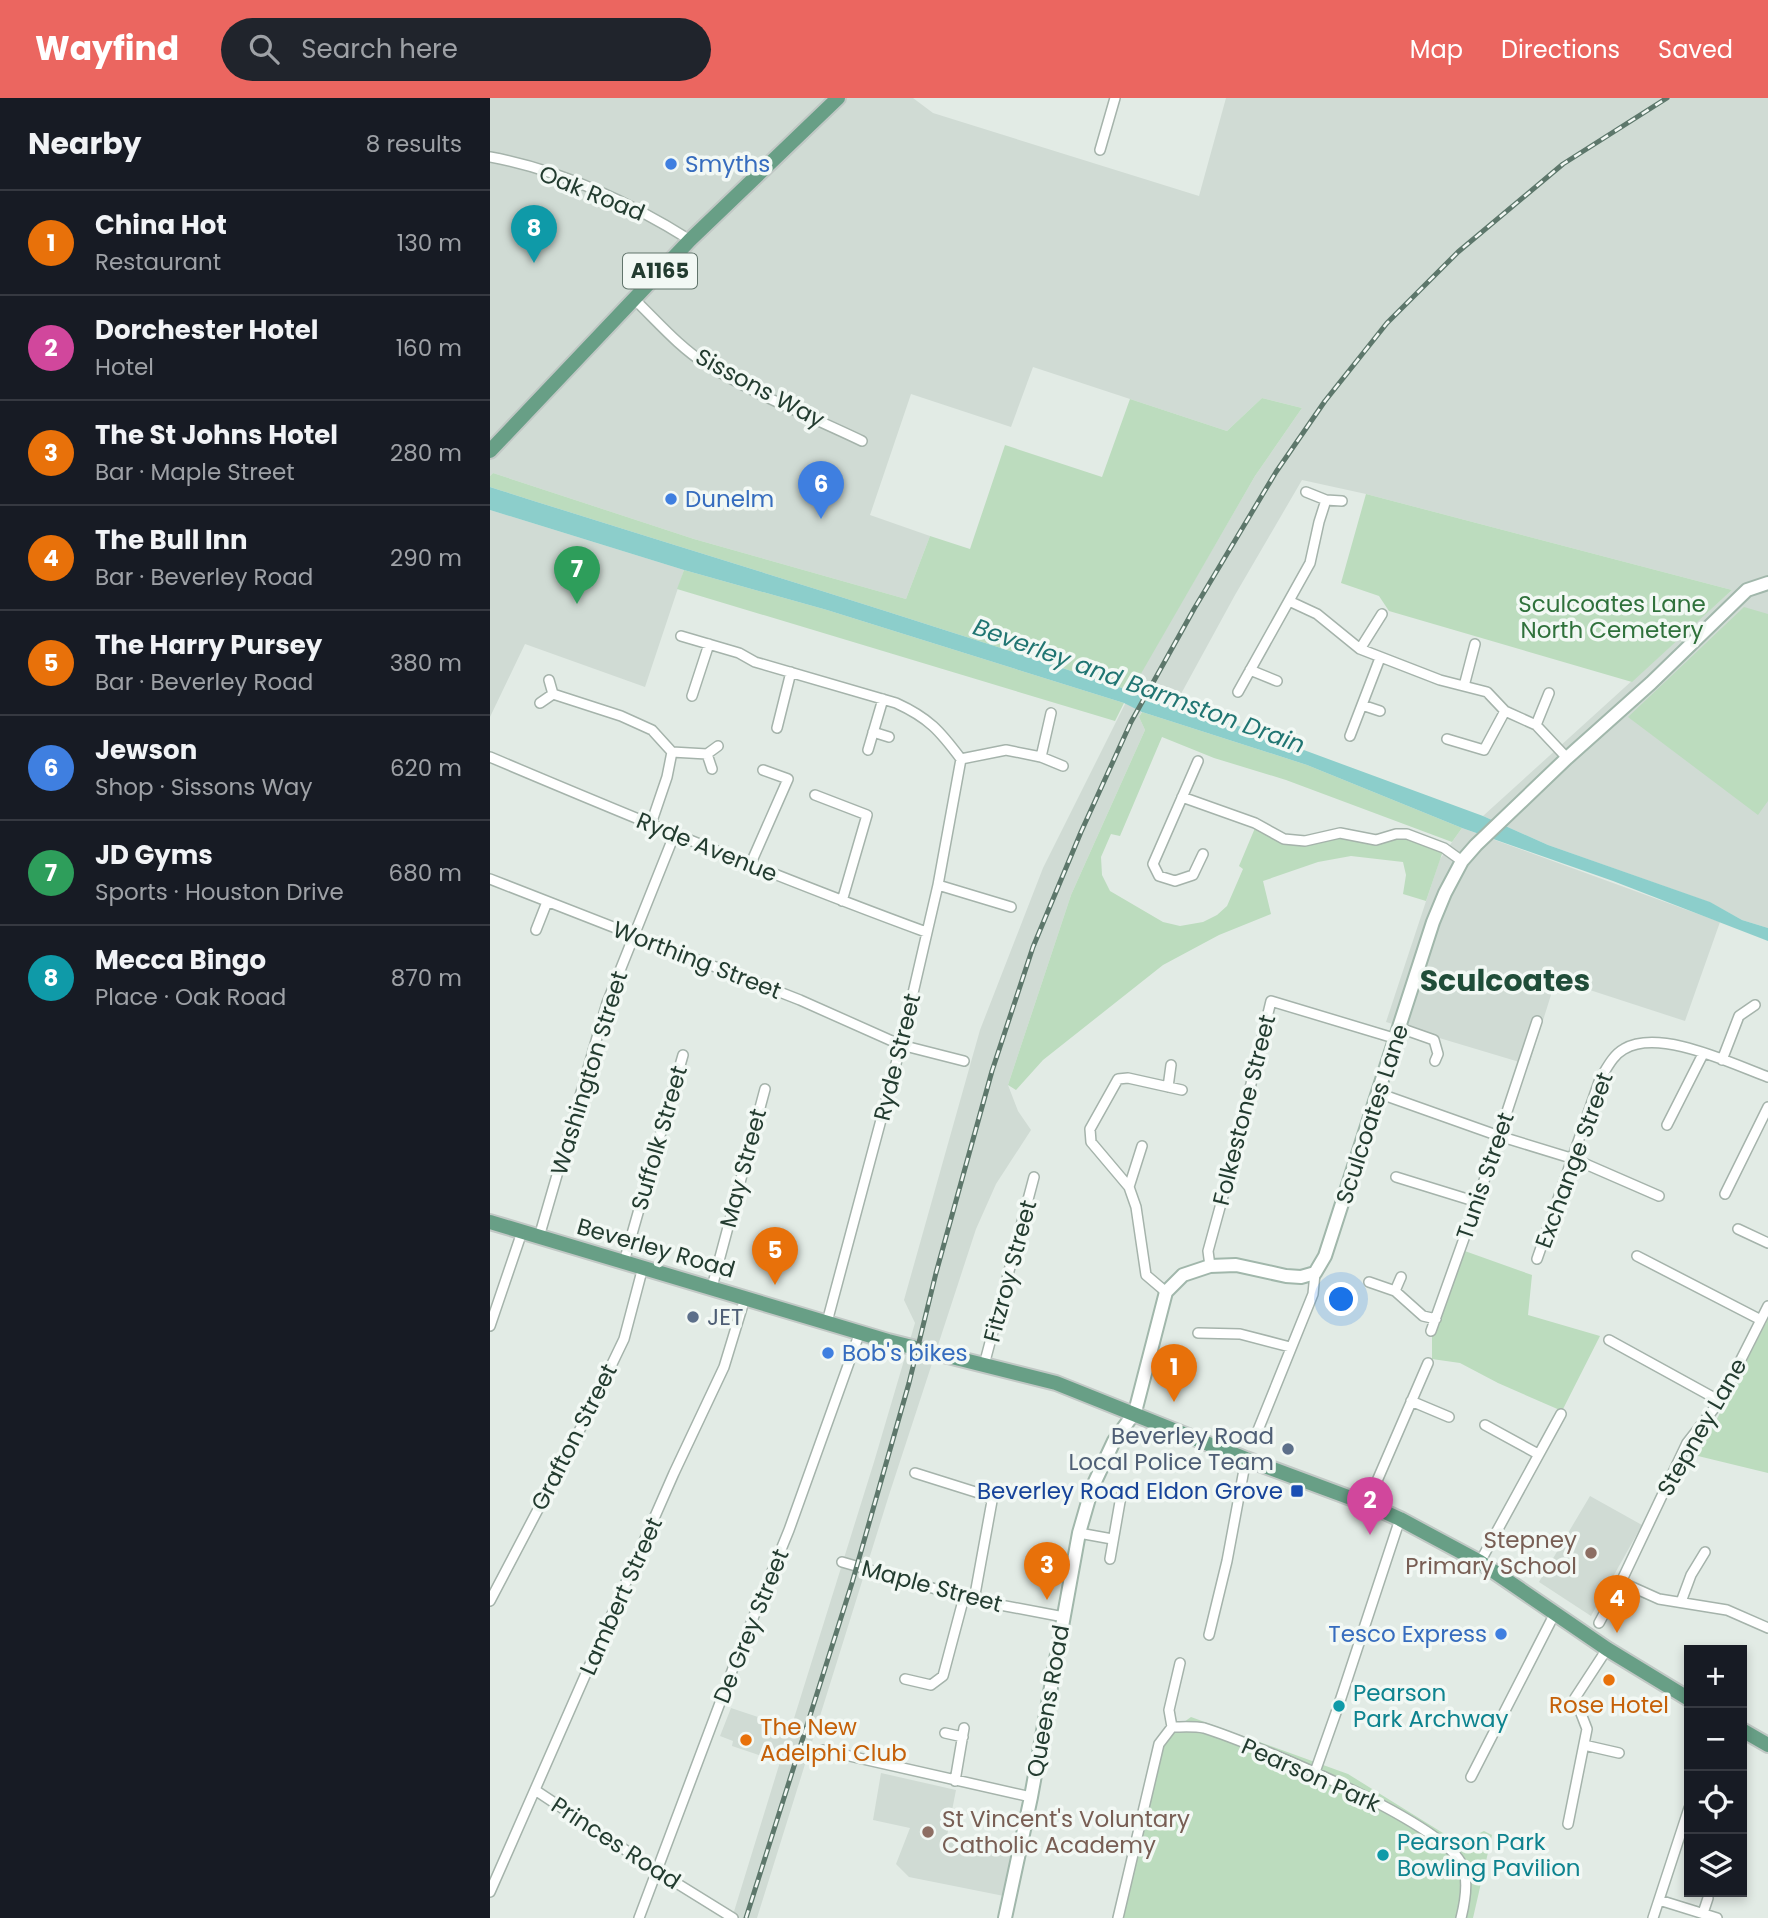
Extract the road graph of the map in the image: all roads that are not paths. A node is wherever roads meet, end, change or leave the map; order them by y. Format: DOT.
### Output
graph roads {
  1 [pos="838,98"];
  2 [pos="1115,98"];
  3 [pos="1100,150"];
  4 [pos="490,158"];
  5 [pos="690,240"];
  6 [pos="634,299"];
  7 [pos="862,441"];
  8 [pos="490,451"];
  9 [pos="1306,492"];
  10 [pos="1326,500"];
  11 [pos="1342,501"];
  12 [pos="1768,583"];
  13 [pos="1289,601"];
  14 [pos="1382,614"];
  15 [pos="681,636"];
  16 [pos="709,644"];
  17 [pos="1475,644"];
  18 [pos="1360,649"];
  19 [pos="1380,658"];
  20 [pos="1250,670"];
  21 [pos="791,672"];
  22 [pos="549,680"];
  23 [pos="1278,681"];
  24 [pos="1464,686"];
  25 [pos="1238,692"];
  26 [pos="1549,693"];
  27 [pos="553,694"];
  28 [pos="692,696"];
  29 [pos="883,699"];
  30 [pos="540,703"];
  31 [pos="1362,705"];
  32 [pos="1380,711"];
  33 [pos="1505,711"];
  34 [pos="1051,713"];
  35 [pos="1536,725"];
  36 [pos="777,727"];
  37 [pos="873,732"];
  38 [pos="1350,736"];
  39 [pos="889,737"];
  40 [pos="1447,739"];
  41 [pos="718,746"];
  42 [pos="868,750"];
  43 [pos="672,752"];
  44 [pos="707,754"];
  45 [pos="490,757"];
  46 [pos="1041,757"];
  47 [pos="1567,758"];
  48 [pos="961,759"];
  49 [pos="1198,761"];
  50 [pos="1063,766"];
  51 [pos="712,769"];
  52 [pos="763,770"];
  53 [pos="815,795"];
  54 [pos="1182,797"];
  55 [pos="651,824"];
  56 [pos="675,833"];
  57 [pos="1203,854"];
  58 [pos="1462,861"];
  59 [pos="751,863"];
  60 [pos="490,879"];
  61 [pos="939,885"];
  62 [pos="842,901"];
  63 [pos="547,902"];
  64 [pos="1012,907"];
  65 [pos="536,930"];
  66 [pos="926,932"];
  67 [pos="634,936"];
  68 [pos="1755,1005"];
  69 [pos="1537,1021"];
  70 [pos="1399,1034"];
  71 [pos="901,1045"];
  72 [pos="1703,1054"];
  73 [pos="683,1055"];
  74 [pos="1721,1060"];
  75 [pos="964,1061"];
  76 [pos="1435,1061"];
  77 [pos="1171,1065"];
  78 [pos="1768,1077"];
  79 [pos="1168,1087"];
  80 [pos="765,1089"];
  81 [pos="1182,1090"];
  82 [pos="1378,1093"];
  83 [pos="1768,1107"];
  84 [pos="1667,1125"];
  85 [pos="1499,1136"];
  86 [pos="1142,1146"];
  87 [pos="1574,1158"];
  88 [pos="1034,1177"];
  89 [pos="1396,1177"];
  90 [pos="1129,1187"];
  91 [pos="1725,1194"];
  92 [pos="1658,1196"];
  93 [pos="1477,1202"];
  94 [pos="490,1222"];
  95 [pos="1738,1229"];
  96 [pos="522,1232"];
  97 [pos="539,1237"];
  98 [pos="1768,1244"];
  99 [pos="1637,1256"];
  100 [pos="1537,1259"];
  101 [pos="624,1262"];
  102 [pos="1210,1266"];
  103 [pos="643,1268"];
  104 [pos="1315,1273"];
  105 [pos="1401,1277"];
  106 [pos="1369,1282"];
  107 [pos="712,1287"];
  108 [pos="1395,1291"];
  109 [pos="1166,1292"];
  110 [pos="745,1298"];
  111 [pos="1768,1306"];
  112 [pos="1436,1319"];
  113 [pos="1761,1320"];
  114 [pos="827,1322"];
  115 [pos="490,1326"];
  116 [pos="1431,1331"];
  117 [pos="860,1332"];
  118 [pos="1198,1333"];
  119 [pos="1609,1340"];
  120 [pos="1290,1347"];
  121 [pos="1428,1363"];
  122 [pos="984,1365"];
  123 [pos="1411,1401"];
  124 [pos="1720,1401"];
  125 [pos="1135,1412"];
  126 [pos="1561,1414"];
  127 [pos="1449,1417"];
  128 [pos="1485,1425"];
  129 [pos="1256,1435"];
  130 [pos="1538,1454"];
  131 [pos="1246,1458"];
  132 [pos="915,1473"];
  133 [pos="1121,1496"];
  134 [pos="1367,1504"];
  135 [pos="1400,1519"];
  136 [pos="1079,1532"];
  137 [pos="1112,1539"];
  138 [pos="1705,1552"];
  139 [pos="1110,1559"];
  140 [pos="842,1562"];
  141 [pos="1480,1562"];
  142 [pos="1621,1582"];
  143 [pos="964,1597"];
  144 [pos="974,1600"];
  145 [pos="490,1601"];
  146 [pos="1681,1602"];
  147 [pos="1555,1613"];
  148 [pos="1064,1617"];
  149 [pos="1599,1623"];
  150 [pos="1768,1628"];
  151 [pos="1209,1635"];
  152 [pos="1607,1649"];
  153 [pos="1180,1663"];
  154 [pos="905,1679"];
  155 [pos="1684,1696"];
  156 [pos="1171,1727"];
  157 [pos="945,1733"];
  158 [pos="1747,1733"];
  159 [pos="1584,1745"];
  160 [pos="1768,1745"];
  161 [pos="823,1750"];
  162 [pos="1619,1753"];
  163 [pos="1315,1772"];
  164 [pos="1471,1777"];
  165 [pos="955,1781"];
  166 [pos="535,1790"];
  167 [pos="1031,1797"];
  168 [pos="1684,1823"];
  169 [pos="1568,1824"];
  170 [pos="657,1871"];
  171 [pos="490,1892"];
  172 [pos="1708,1898"];
  173 [pos="1659,1900"];
  174 [pos="1703,1913"];
  175 [pos="639,1918"];
  176 [pos="733,1918"];
  177 [pos="1005,1918"];
  178 [pos="1118,1918"];
  179 [pos="1461,1918"];
  180 [pos="1653,1918"];
  181 [pos="1717,1918"];
  1 -- 5 [label="main road, A1165"];
  2 -- 3 [label="street"];
  4 -- 5 [label="street, Oak Road"];
  5 -- 6 [label="main road, A1165"];
  6 -- 7 [label="street, Sissons Way"];
  6 -- 8 [label="main road, A1165"];
  9 -- 10 [label="street"];
  10 -- 11 [label="street"];
  10 -- 13 [label="street"];
  12 -- 47 [label="street, Sculcoates Lane"];
  13 -- 18 [label="street"];
  13 -- 20 [label="street"];
  14 -- 18 [label="street"];
  15 -- 16 [label="street"];
  16 -- 21 [label="street"];
  16 -- 28 [label="street"];
  17 -- 24 [label="street"];
  18 -- 19 [label="street"];
  19 -- 24 [label="street"];
  19 -- 31 [label="street"];
  20 -- 23 [label="street"];
  20 -- 25 [label="street"];
  21 -- 29 [label="street"];
  21 -- 36 [label="street"];
  22 -- 27 [label="street"];
  24 -- 33 [label="street"];
  26 -- 35 [label="street"];
  27 -- 30 [label="street"];
  27 -- 43 [label="street"];
  29 -- 37 [label="street"];
  29 -- 48 [label="street"];
  31 -- 32 [label="street"];
  31 -- 38 [label="street"];
  33 -- 35 [label="street"];
  33 -- 40 [label="street"];
  34 -- 46 [label="street"];
  35 -- 47 [label="street"];
  37 -- 39 [label="street"];
  37 -- 42 [label="street"];
  41 -- 44 [label="street"];
  43 -- 44 [label="street"];
  43 -- 55 [label="street"];
  44 -- 51 [label="street"];
  45 -- 55 [label="street, Ryde Avenue"];
  46 -- 48 [label="street"];
  46 -- 50 [label="street"];
  47 -- 58 [label="street, Sculcoates Lane"];
  48 -- 61 [label="street, Ryde Street"];
  49 -- 54 [label="street"];
  52 -- 59 [label="street"];
  53 -- 62 [label="street"];
  54 -- 57 [label="street"];
  54 -- 58 [label="street"];
  55 -- 56 [label="street, Ryde Avenue"];
  56 -- 59 [label="street, Ryde Avenue"];
  56 -- 67 [label="street, Washington Street"];
  58 -- 70 [label="street, Sculcoates Lane"];
  59 -- 62 [label="street, Ryde Avenue"];
  60 -- 63 [label="street, Worthing Street"];
  61 -- 64 [label="street"];
  61 -- 66 [label="street, Ryde Street"];
  62 -- 66 [label="street, Ryde Avenue"];
  63 -- 65 [label="street"];
  63 -- 67 [label="street, Worthing Street"];
  66 -- 71 [label="street, Ryde Street"];
  67 -- 71 [label="street, Worthing Street"];
  67 -- 97 [label="street, Washington Street"];
  68 -- 74 [label="street"];
  69 -- 85 [label="street, Tunis Street"];
  70 -- 76 [label="street"];
  70 -- 82 [label="street, Sculcoates Lane"];
  70 -- 102 [label="street, Folkestone Street"];
  71 -- 75 [label="street, Worthing Street"];
  71 -- 114 [label="street, Ryde Street"];
  72 -- 74 [label="street, Exchange Street"];
  72 -- 84 [label="street"];
  72 -- 87 [label="street, Exchange Street"];
  73 -- 101 [label="street, Suffolk Street"];
  74 -- 78 [label="street, Exchange Street"];
  77 -- 79 [label="street"];
  79 -- 81 [label="street"];
  79 -- 90 [label="street"];
  80 -- 107 [label="street, May Street"];
  82 -- 85 [label="street"];
  82 -- 104 [label="street, Sculcoates Lane"];
  83 -- 91 [label="street"];
  85 -- 87 [label="street"];
  85 -- 93 [label="street, Tunis Street"];
  86 -- 90 [label="street"];
  87 -- 92 [label="street"];
  87 -- 100 [label="street, Exchange Street"];
  88 -- 122 [label="street, Fitzroy Street"];
  89 -- 93 [label="street"];
  90 -- 109 [label="street"];
  93 -- 112 [label="street, Tunis Street"];
  94 -- 96 [label="main road, Beverley Road"];
  95 -- 98 [label="street"];
  96 -- 97 [label="main road, Beverley Road"];
  96 -- 115 [label="street"];
  97 -- 101 [label="main road, Beverley Road"];
  99 -- 113 [label="street"];
  101 -- 103 [label="main road, Beverley Road"];
  102 -- 104 [label="street"];
  102 -- 109 [label="street"];
  103 -- 107 [label="main road, Beverley Road"];
  103 -- 145 [label="street, Grafton Street"];
  104 -- 120 [label="street"];
  105 -- 108 [label="street"];
  106 -- 108 [label="street"];
  107 -- 110 [label="main road, Beverley Road"];
  108 -- 112 [label="street"];
  109 -- 125 [label="street"];
  110 -- 114 [label="main road, Beverley Road"];
  110 -- 166 [label="street, Lambert Street"];
  111 -- 113 [label="street, Stepney Lane"];
  112 -- 116 [label="street, Tunis Street"];
  113 -- 124 [label="street, Stepney Lane"];
  114 -- 117 [label="main road, Beverley Road"];
  117 -- 122 [label="main road, Beverley Road"];
  117 -- 170 [label="street, De Grey Street"];
  118 -- 120 [label="street"];
  119 -- 124 [label="street"];
  120 -- 129 [label="street"];
  121 -- 123 [label="street"];
  122 -- 125 [label="main road, Beverley Road"];
  123 -- 127 [label="street"];
  123 -- 134 [label="street"];
  124 -- 142 [label="street, Stepney Lane"];
  125 -- 131 [label="main road, Beverley Road"];
  125 -- 136 [label="street, Queens Road"];
  126 -- 130 [label="street"];
  128 -- 130 [label="street"];
  130 -- 141 [label="street"];
  131 -- 134 [label="main road, Beverley Road"];
  131 -- 151 [label="street"];
  132 -- 144 [label="street"];
  133 -- 137 [label="street"];
  134 -- 135 [label="main road, Beverley Road"];
  135 -- 141 [label="main road, Beverley Road"];
  135 -- 163 [label="street"];
  136 -- 137 [label="street"];
  136 -- 148 [label="street, Queens Road"];
  137 -- 139 [label="street"];
  138 -- 146 [label="street"];
  140 -- 143 [label="street, Maple Street"];
  141 -- 147 [label="main road, Beverley Road"];
  142 -- 146 [label="street"];
  142 -- 149 [label="street, Stepney Lane"];
  143 -- 144 [label="street, Maple Street"];
  143 -- 154 [label="street"];
  144 -- 148 [label="street, Maple Street"];
  146 -- 150 [label="street"];
  147 -- 152 [label="main road, Beverley Road"];
  147 -- 164 [label="street"];
  148 -- 167 [label="street, Queens Road"];
  152 -- 155 [label="main road, Beverley Road"];
  152 -- 159 [label="street"];
  153 -- 156 [label="street"];
  156 -- 163 [label="street, Pearson Park"];
  156 -- 178 [label="street"];
  157 -- 165 [label="street"];
  158 -- 160 [label="main road"];
  159 -- 162 [label="street"];
  159 -- 169 [label="street"];
  161 -- 165 [label="street"];
  163 -- 179 [label="street, Pearson Park"];
  165 -- 167 [label="street"];
  166 -- 170 [label="street, Princes Road"];
  166 -- 171 [label="street, Lambert Street"];
  167 -- 177 [label="street, Queens Road"];
  168 -- 173 [label="street"];
  170 -- 175 [label="street, De Grey Street"];
  170 -- 176 [label="street, Princes Road"];
  172 -- 174 [label="street"];
  173 -- 174 [label="street"];
  173 -- 180 [label="street"];
  174 -- 181 [label="street"];
}
